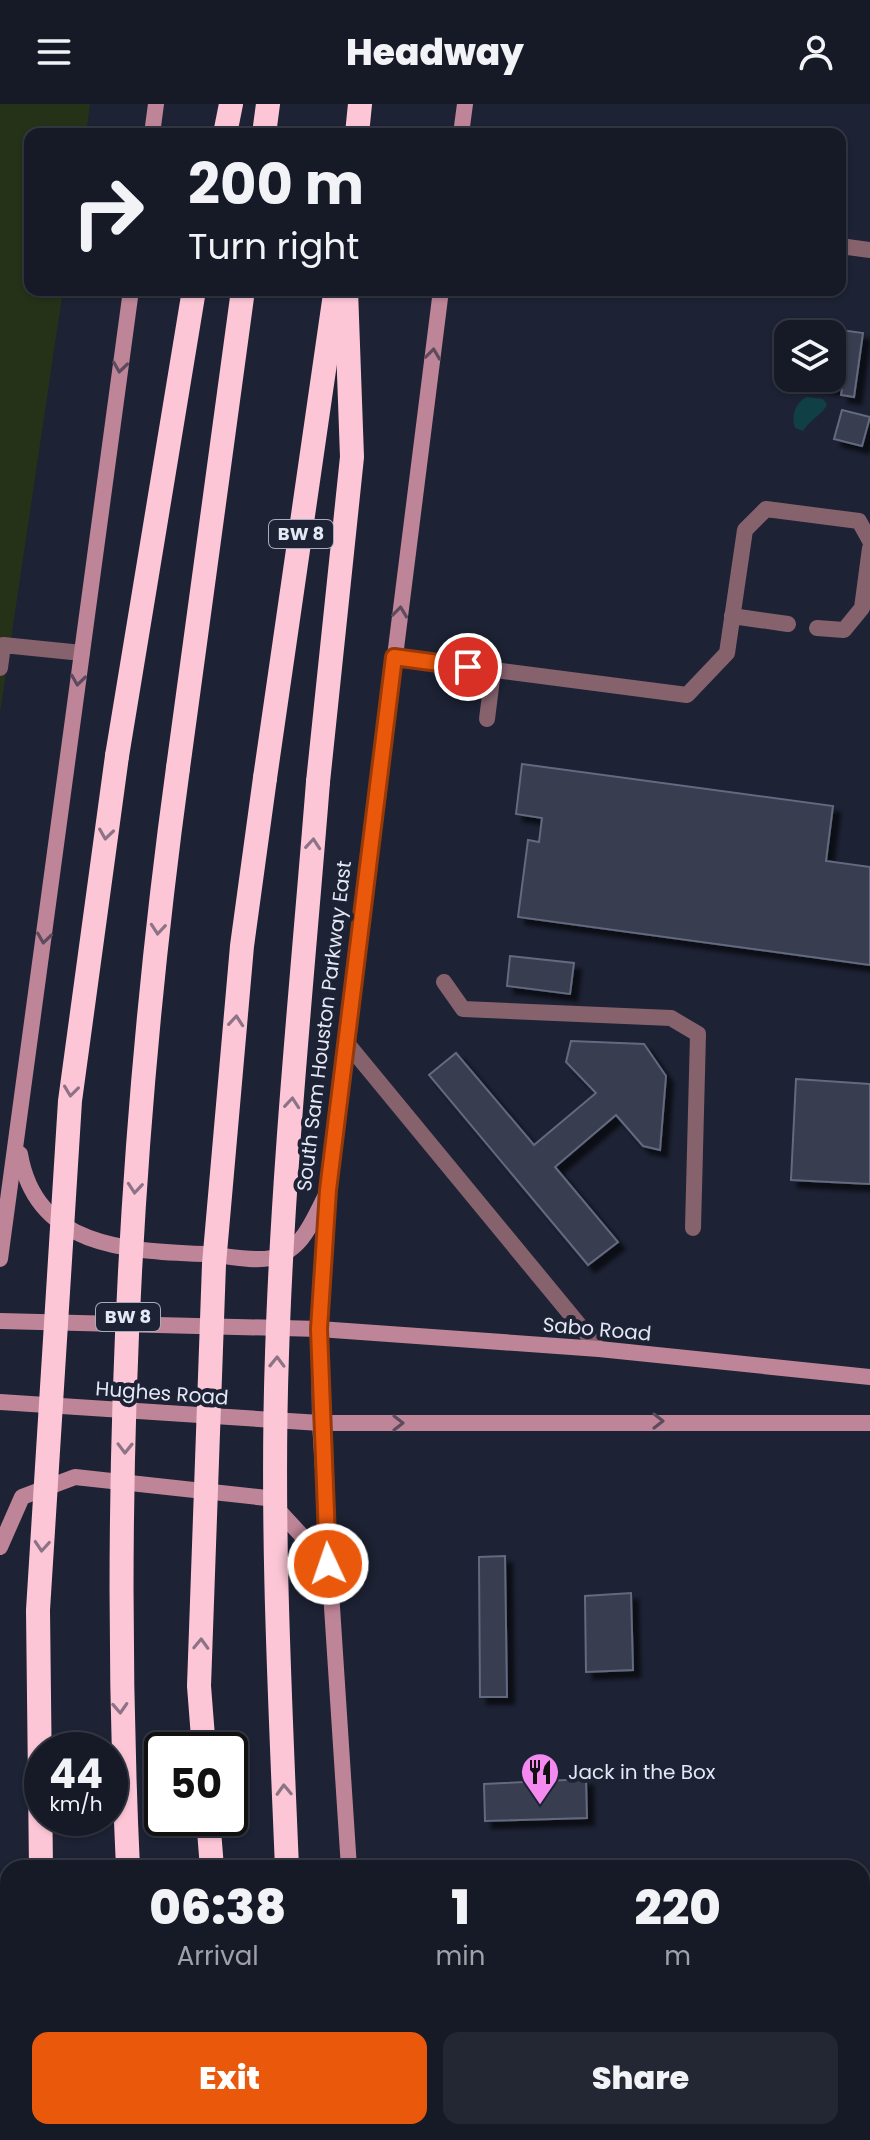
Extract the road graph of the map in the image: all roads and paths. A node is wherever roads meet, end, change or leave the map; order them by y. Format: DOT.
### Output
graph roads {
  1 [pos="156,104"];
  2 [pos="231,104"];
  3 [pos="268,104"];
  4 [pos="360,104"];
  5 [pos="465,104"];
  6 [pos="153,128"];
  7 [pos="226,128"];
  8 [pos="265,128"];
  9 [pos="358,128"];
  10 [pos="462,128"];
  11 [pos="846,247"];
  12 [pos="870,250"];
  13 [pos="130,296"];
  14 [pos="193,296"];
  15 [pos="242,296"];
  16 [pos="335,296"];
  17 [pos="346,296"];
  18 [pos="440,296"];
  19 [pos="870,541"];
  20 [pos="870,548"];
  21 [pos="732,616"];
  22 [pos="788,624"];
  23 [pos="817,628"];
  24 [pos="82,653"];
  25 [pos="394,657"];
  26 [pos="0,668"];
  27 [pos="493,671"];
  28 [pos="487,719"];
  29 [pos="444,982"];
  30 [pos="346,1042"];
  31 [pos="17,1137"];
  32 [pos="328,1190"];
  33 [pos="693,1228"];
  34 [pos="0,1259"];
  35 [pos="0,1321"];
  36 [pos="319,1329"];
  37 [pos="599,1349"];
  38 [pos="870,1377"];
  39 [pos="0,1402"];
  40 [pos="320,1423"];
  41 [pos="870,1423"];
  42 [pos="0,1547"];
  43 [pos="328,1564"];
  44 [pos="203,1732"];
  45 [pos="209,1836"];
  46 [pos="41,1860"];
  47 [pos="128,1860"];
  48 [pos="211,1860"];
  49 [pos="287,1860"];
  50 [pos="348,1860"];
  1 -- 6 [label="main road"];
  2 -- 7 [label="highway"];
  3 -- 8 [label="highway"];
  4 -- 9 [label="highway"];
  5 -- 10 [label="main road"];
  11 -- 12 [label="street"];
  13 -- 24 [label="main road, one-way"];
  14 -- 46 [label="highway, one-way, bridge"];
  15 -- 47 [label="highway, BW 8, one-way, bridge"];
  44 -- 16 [label="highway, BW 8, one-way, bridge"];
  49 -- 17 [label="highway, one-way, bridge"];
  25 -- 18 [label="main road, South Sam Houston Parkway East, one-way"];
  19 -- 21 [label="street"];
  20 -- 23 [label="street"];
  21 -- 22 [label="street"];
  21 -- 27 [label="street"];
  24 -- 26 [label="street"];
  24 -- 31 [label="main road, one-way"];
  25 -- 27 [label="street"];
  25 -- 30 [label="main road, South Sam Houston Parkway East"];
  27 -- 28 [label="street"];
  29 -- 33 [label="street"];
  30 -- 32 [label="main road, South Sam Houston Parkway East"];
  30 -- 37 [label="street"];
  31 -- 32 [label="main road"];
  31 -- 34 [label="main road"];
  32 -- 36 [label="main road, South Sam Houston Parkway East"];
  35 -- 36 [label="main road"];
  36 -- 37 [label="main road, Sabo Road"];
  36 -- 40 [label="main road, South Sam Houston Parkway East"];
  37 -- 38 [label="main road, Sabo Road"];
  39 -- 40 [label="main road, Hughes Road"];
  40 -- 41 [label="main road, one-way"];
  40 -- 43 [label="main road, South Sam Houston Parkway East"];
  42 -- 43 [label="main road"];
  43 -- 50 [label="main road, South Sam Houston Parkway East"];
  45 -- 48 [label="highway"];
}
